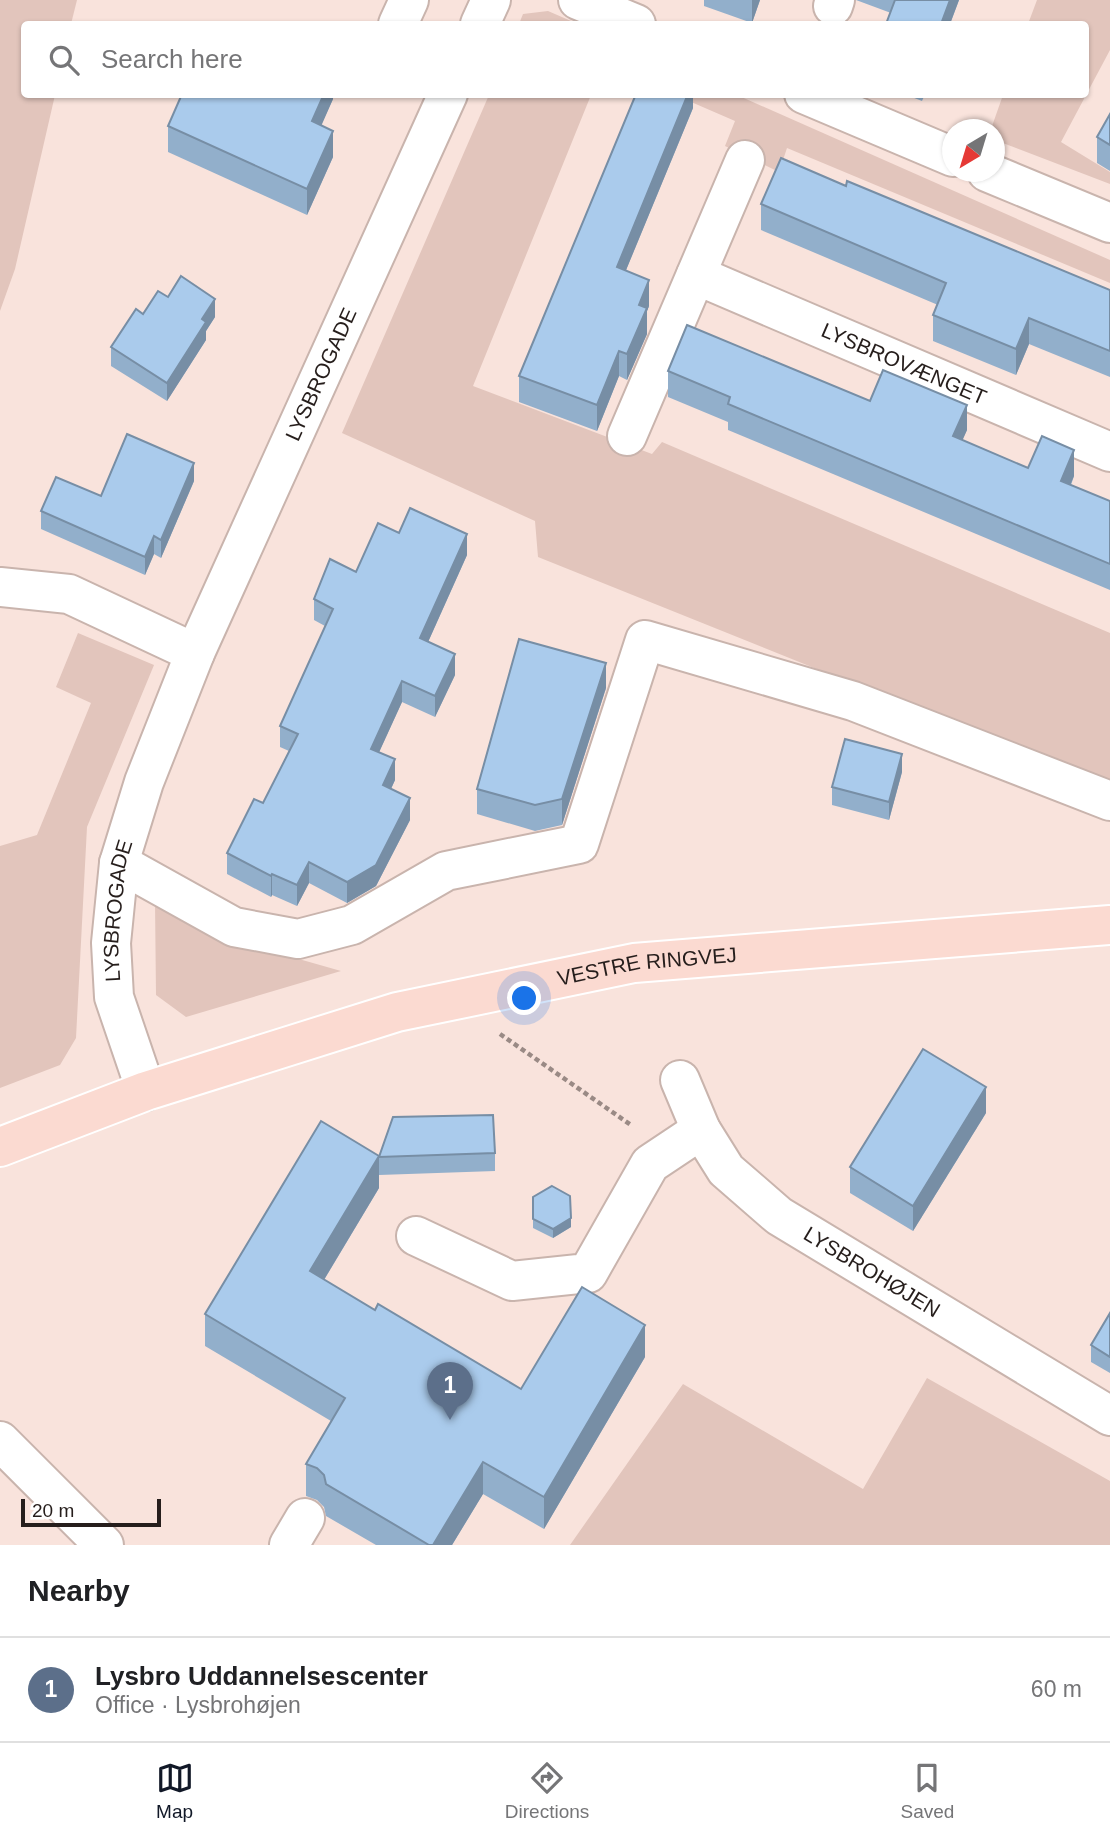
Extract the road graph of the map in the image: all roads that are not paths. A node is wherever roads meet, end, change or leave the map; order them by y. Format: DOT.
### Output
graph roads {
  1 [pos="409,0"];
  2 [pos="491,0"];
  3 [pos="578,0"];
  4 [pos="399,21"];
  5 [pos="481,21"];
  6 [pos="629,21"];
  7 [pos="446,98"];
  8 [pos="813,98"];
  9 [pos="942,152"];
  10 [pos="745,160"];
  11 [pos="1005,179"];
  12 [pos="1110,223"];
  13 [pos="696,275"];
  14 [pos="627,436"];
  15 [pos="1110,452"];
  16 [pos="0,587"];
  17 [pos="195,653"];
  18 [pos="1110,801"];
  19 [pos="119,863"];
  20 [pos="1110,925"];
  21 [pos="680,1080"];
  22 [pos="146,1091"];
  23 [pos="701,1130"];
  24 [pos="0,1147"];
  25 [pos="416,1236"];
  26 [pos="1110,1416"];
  27 [pos="0,1441"];
  28 [pos="104,1545"];
  1 -- 4 [label="street"];
  2 -- 5 [label="street"];
  3 -- 6 [label="street"];
  7 -- 17 [label="street, LYSBROGADE"];
  8 -- 9 [label="street"];
  10 -- 13 [label="street"];
  11 -- 12 [label="street"];
  13 -- 14 [label="street"];
  13 -- 15 [label="street, LYSBROVÆNGET"];
  16 -- 17 [label="street"];
  17 -- 19 [label="street, LYSBROGADE"];
  18 -- 19 [label="street"];
  19 -- 22 [label="street, LYSBROGADE"];
  20 -- 22 [label="main road, VESTRE RINGVEJ"];
  21 -- 23 [label="street, LYSBROHØJEN"];
  22 -- 24 [label="main road, VESTRE RINGVEJ"];
  23 -- 25 [label="street"];
  23 -- 26 [label="street, LYSBROHØJEN"];
  27 -- 28 [label="street"];
}
